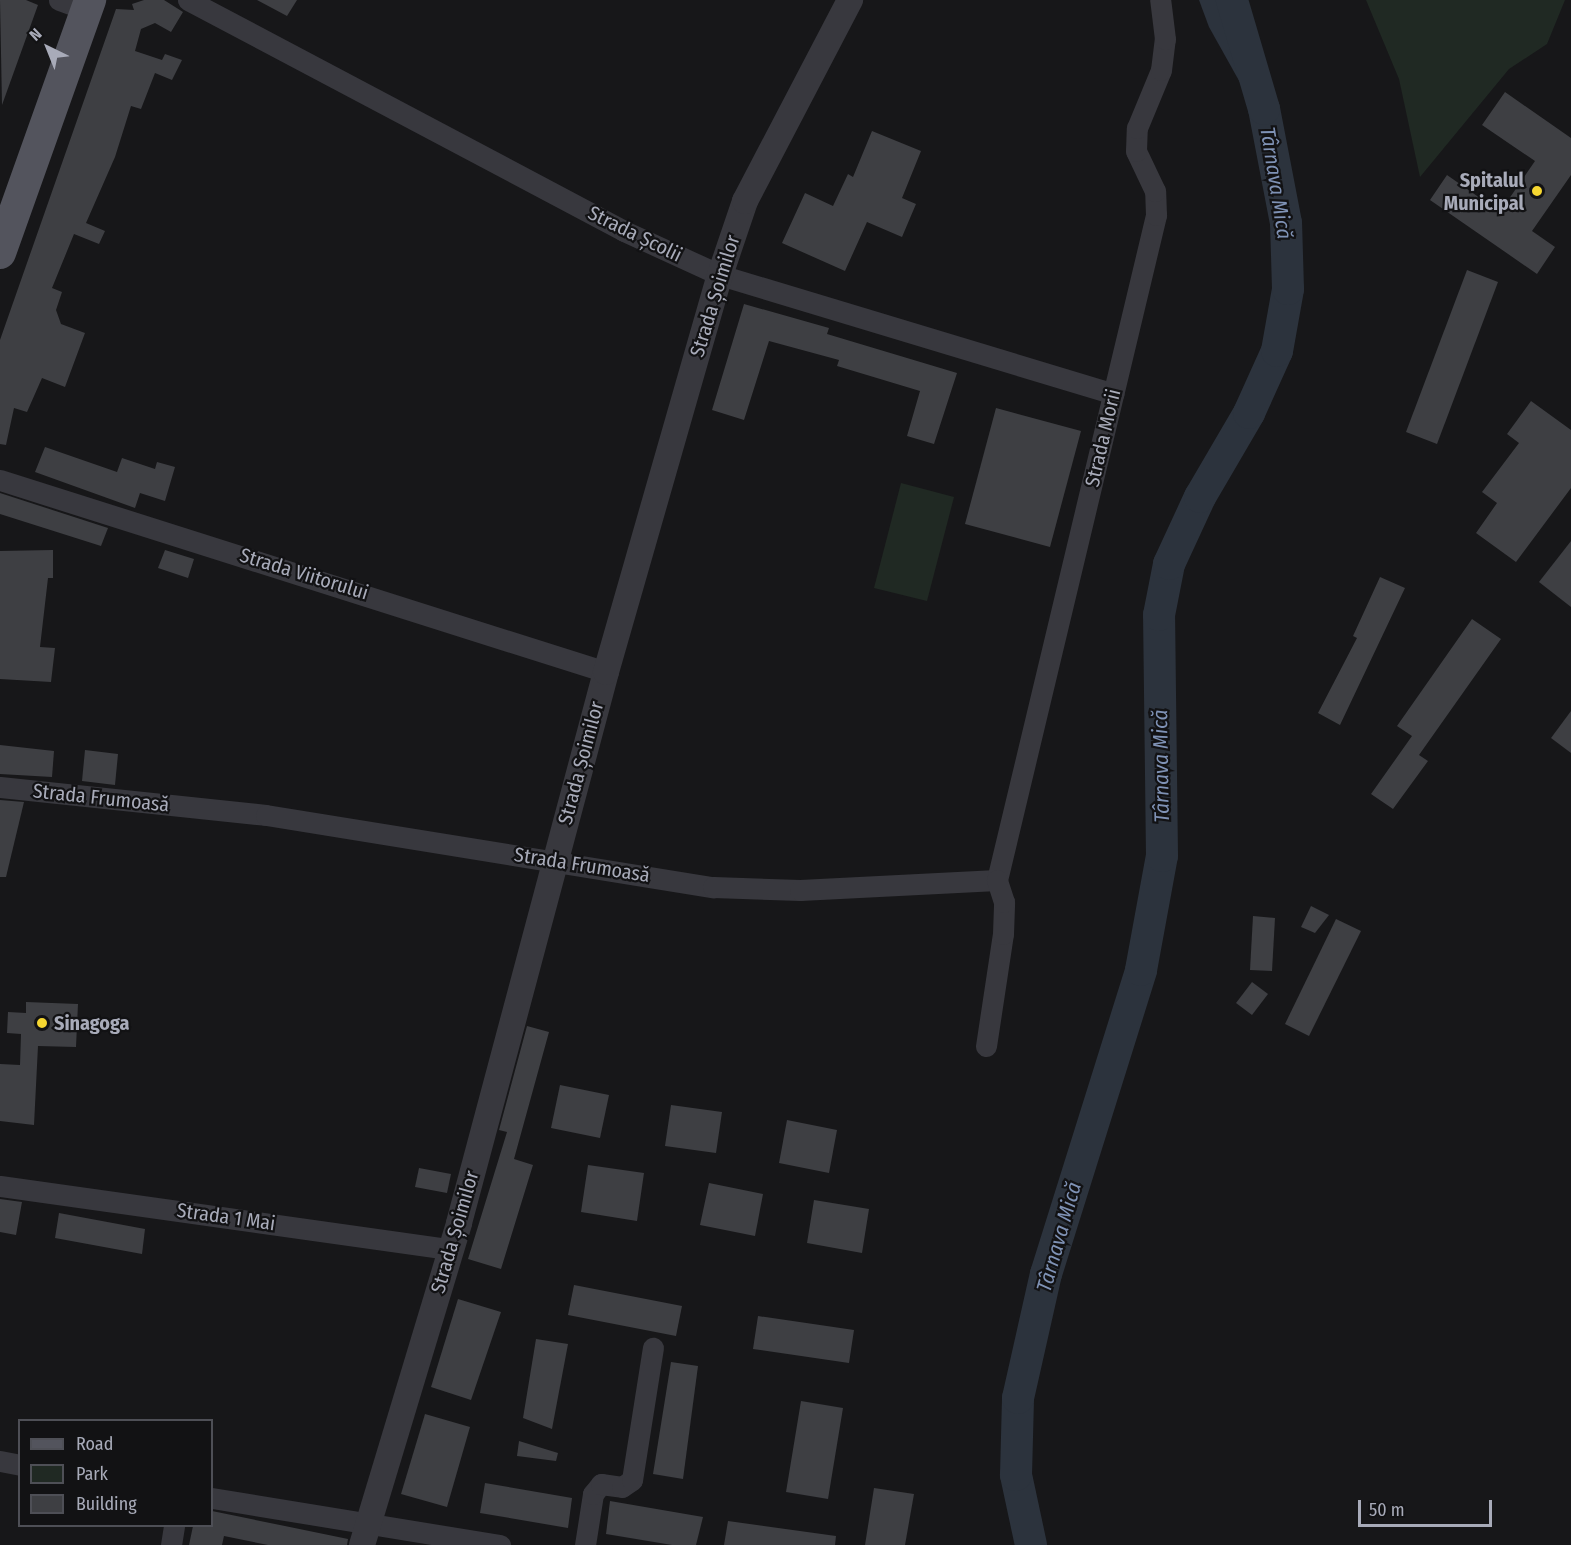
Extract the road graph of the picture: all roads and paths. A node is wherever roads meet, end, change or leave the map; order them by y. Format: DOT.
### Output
graph roads {
  1 [pos="188,0"];
  2 [pos="850,0"];
  3 [pos="1160,0"];
  4 [pos="78,3"];
  5 [pos="0,253"];
  6 [pos="720,275"];
  7 [pos="1113,394"];
  8 [pos="0,480"];
  9 [pos="606,672"];
  10 [pos="0,787"];
  11 [pos="555,860"];
  12 [pos="997,880"];
  13 [pos="986,1046"];
  14 [pos="0,1186"];
  15 [pos="451,1249"];
  16 [pos="653,1348"];
  17 [pos="0,1461"];
  18 [pos="18,1465"];
  19 [pos="213,1498"];
  20 [pos="174,1527"];
  21 [pos="365,1535"];
  22 [pos="171,1545"];
  23 [pos="500,1545"];
  24 [pos="585,1545"];
  1 -- 6 [label="street, Strada Școlii"];
  2 -- 6 [label="street, Strada Șoimilor"];
  3 -- 7 [label="street, Strada Morii"];
  4 -- 5 [label="main road"];
  6 -- 7 [label="street, Strada Școlii"];
  6 -- 9 [label="street, Strada Șoimilor"];
  7 -- 12 [label="street, Strada Morii"];
  8 -- 9 [label="street, Strada Viitorului"];
  9 -- 11 [label="street, Strada Șoimilor"];
  10 -- 11 [label="street, Strada Frumoasă"];
  11 -- 12 [label="street, Strada Frumoasă"];
  11 -- 15 [label="street, Strada Șoimilor"];
  12 -- 13 [label="street"];
  14 -- 15 [label="street, Strada 1 Mai"];
  15 -- 21 [label="street, Strada Șoimilor"];
  16 -- 24 [label="street"];
  17 -- 18 [label="street"];
  19 -- 21 [label="street"];
  20 -- 22 [label="street"];
  21 -- 23 [label="street"];
}
